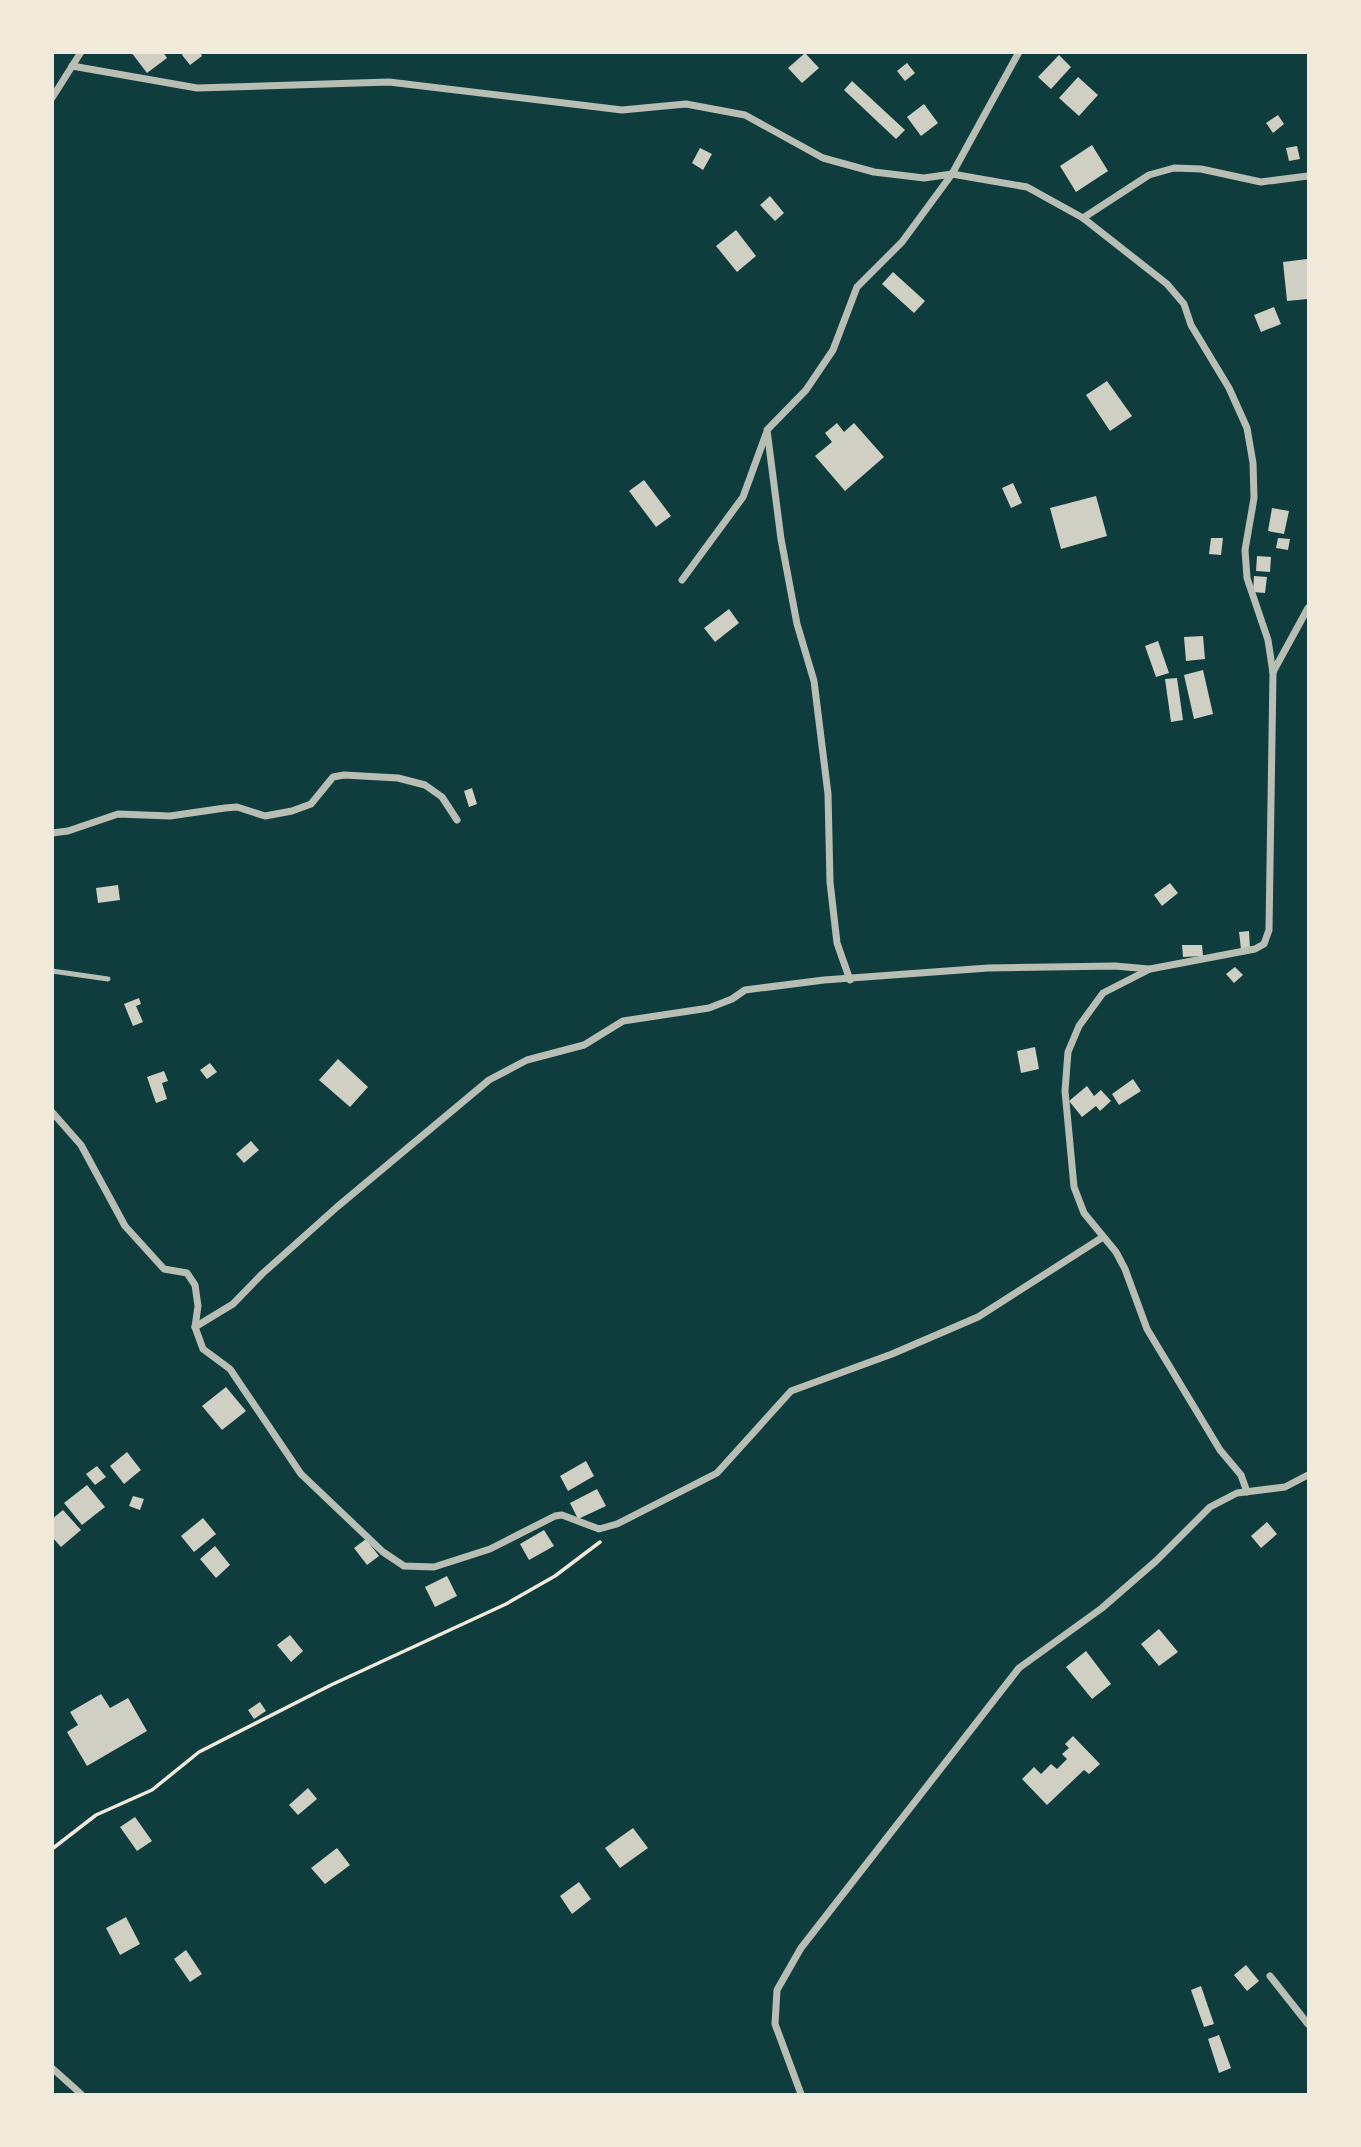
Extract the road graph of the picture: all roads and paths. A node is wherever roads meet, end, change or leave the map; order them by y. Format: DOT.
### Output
graph roads {
  1 [pos="81,52"];
  2 [pos="1019,52"];
  3 [pos="72,66"];
  4 [pos="52,98"];
  5 [pos="952,174"];
  6 [pos="1308,176"];
  7 [pos="1083,218"];
  8 [pos="767,430"];
  9 [pos="682,580"];
  10 [pos="1308,608"];
  11 [pos="1273,673"];
  12 [pos="457,820"];
  13 [pos="52,833"];
  14 [pos="1150,969"];
  15 [pos="52,971"];
  16 [pos="108,979"];
  17 [pos="850,980"];
  18 [pos="52,1112"];
  19 [pos="1103,1237"];
  20 [pos="195,1327"];
  21 [pos="1308,1475"];
  22 [pos="1247,1492"];
  23 [pos="617,1524"];
  24 [pos="52,1849"];
  25 [pos="1270,1976"];
  26 [pos="1308,2025"];
  27 [pos="52,2068"];
  28 [pos="81,2095"];
  29 [pos="801,2095"];
  1 -- 3 [label="street"];
  2 -- 5 [label="street"];
  3 -- 4 [label="street"];
  3 -- 5 [label="street"];
  5 -- 7 [label="street"];
  5 -- 8 [label="street"];
  6 -- 7 [label="street"];
  7 -- 11 [label="street"];
  8 -- 9 [label="street"];
  8 -- 17 [label="street"];
  10 -- 11 [label="street"];
  11 -- 14 [label="street"];
  12 -- 13 [label="street"];
  14 -- 17 [label="street"];
  14 -- 19 [label="street"];
  15 -- 16 [label="lane"];
  17 -- 20 [label="street"];
  18 -- 20 [label="street"];
  19 -- 22 [label="street"];
  19 -- 23 [label="street"];
  20 -- 23 [label="street"];
  21 -- 22 [label="street"];
  22 -- 29 [label="street"];
  23 -- 24 [label="path"];
  25 -- 26 [label="street"];
  27 -- 28 [label="street"];
}
